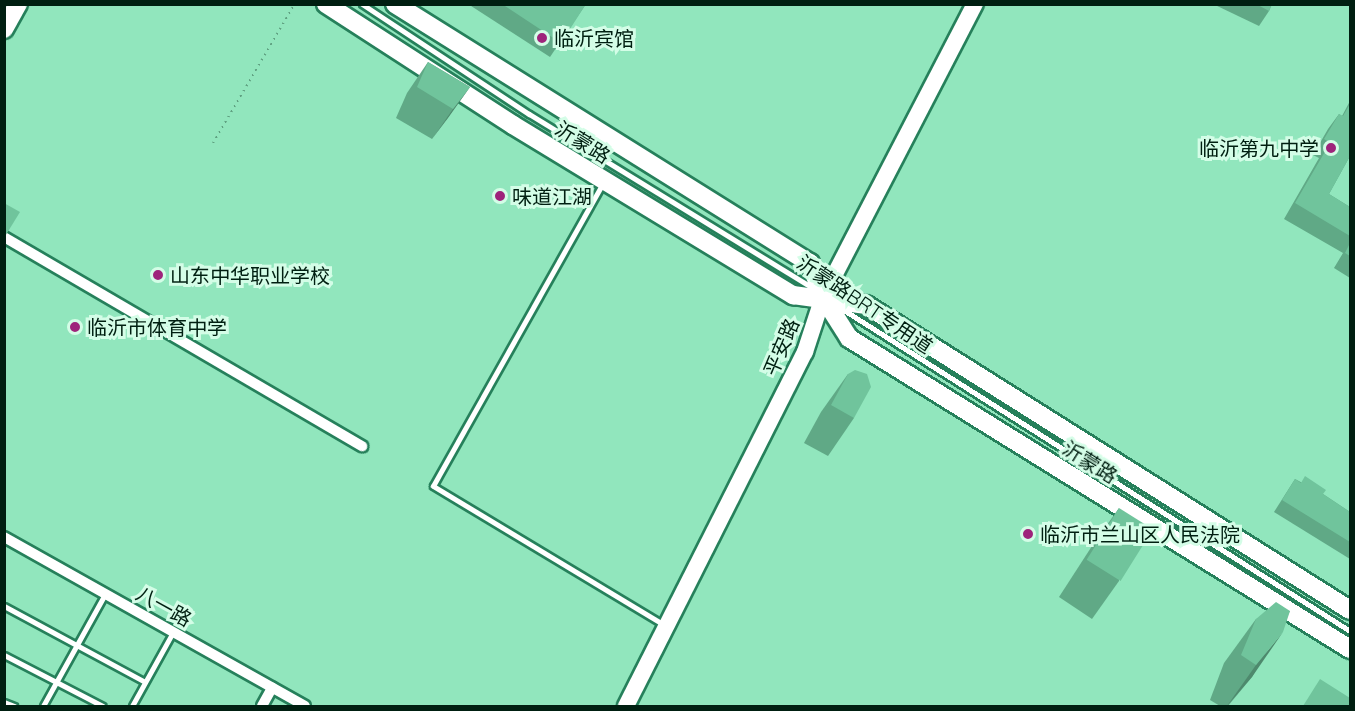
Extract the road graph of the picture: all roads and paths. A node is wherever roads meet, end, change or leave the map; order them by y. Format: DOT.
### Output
graph roads {
  1 [pos="18,4"];
  2 [pos="326,4"];
  3 [pos="362,4"];
  4 [pos="395,4"];
  5 [pos="975,4"];
  6 [pos="294,5"];
  7 [pos="4,28"];
  8 [pos="213,143"];
  9 [pos="604,181"];
  10 [pos="4,237"];
  11 [pos="823,297"];
  12 [pos="362,446"];
  13 [pos="4,537"];
  14 [pos="105,594"];
  15 [pos="4,606"];
  16 [pos="1350,610"];
  17 [pos="667,626"];
  18 [pos="1350,631"];
  19 [pos="173,632"];
  20 [pos="77,645"];
  21 [pos="1350,649"];
  22 [pos="4,654"];
  23 [pos="56,682"];
  24 [pos="146,682"];
  25 [pos="272,688"];
  26 [pos="4,702"];
  27 [pos="14,706"];
  28 [pos="43,706"];
  29 [pos="103,706"];
  30 [pos="132,706"];
  31 [pos="262,706"];
  32 [pos="305,706"];
  33 [pos="626,706"];
  1 -- 7 [label="main road"];
  2 -- 9 [label="main road, 沂蒙路"];
  3 -- 11 [label="lane, 沂蒙路BRT专用道"];
  4 -- 11 [label="main road, 沂蒙路"];
  5 -- 11 [label="main road, 平安路"];
  6 -- 8 [label="path"];
  9 -- 11 [label="main road, 沂蒙路"];
  9 -- 17 [label="lane"];
  10 -- 12 [label="street"];
  11 -- 16 [label="main road, 沂蒙路"];
  11 -- 17 [label="main road, 平安路"];
  11 -- 18 [label="lane, 沂蒙路BRT专用道"];
  11 -- 21 [label="main road, 沂蒙路"];
  13 -- 14 [label="street, 八一路"];
  14 -- 19 [label="street, 八一路"];
  14 -- 20 [label="lane"];
  15 -- 20 [label="lane"];
  17 -- 33 [label="main road, 平安路"];
  19 -- 24 [label="lane"];
  19 -- 25 [label="street, 八一路"];
  20 -- 23 [label="lane"];
  20 -- 24 [label="lane"];
  22 -- 23 [label="lane"];
  23 -- 28 [label="lane"];
  23 -- 29 [label="lane"];
  24 -- 30 [label="lane"];
  25 -- 31 [label="street"];
  25 -- 32 [label="street, 八一路"];
  26 -- 27 [label="lane"];
}
